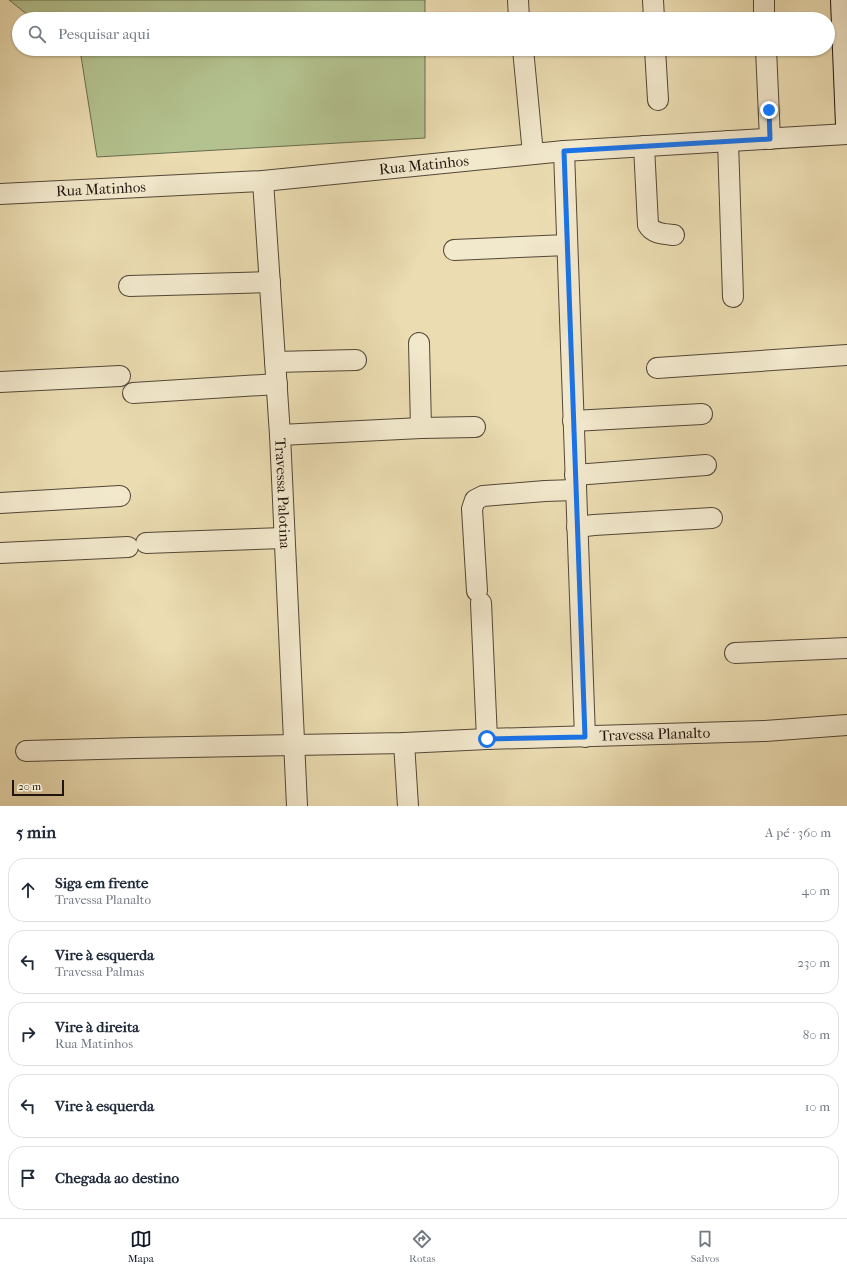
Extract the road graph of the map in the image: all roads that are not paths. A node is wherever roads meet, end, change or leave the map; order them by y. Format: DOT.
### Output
graph roads {
  1 [pos="518,0"];
  2 [pos="653,0"];
  3 [pos="764,0"];
  4 [pos="842,0"];
  5 [pos="519,12"];
  6 [pos="654,12"];
  7 [pos="764,12"];
  8 [pos="845,31"];
  9 [pos="524,56"];
  10 [pos="655,56"];
  11 [pos="766,56"];
  12 [pos="658,100"];
  13 [pos="847,125"];
  14 [pos="847,134"];
  15 [pos="770,139"];
  16 [pos="728,141"];
  17 [pos="644,146"];
  18 [pos="564,151"];
  19 [pos="534,154"];
  20 [pos="263,181"];
  21 [pos="0,194"];
  22 [pos="674,235"];
  23 [pos="567,245"];
  24 [pos="454,250"];
  25 [pos="270,282"];
  26 [pos="129,286"];
  27 [pos="733,297"];
  28 [pos="419,343"];
  29 [pos="847,354"];
  30 [pos="356,360"];
  31 [pos="275,362"];
  32 [pos="657,368"];
  33 [pos="120,376"];
  34 [pos="0,382"];
  35 [pos="277,384"];
  36 [pos="133,392"];
  37 [pos="702,414"];
  38 [pos="573,421"];
  39 [pos="475,427"];
  40 [pos="421,428"];
  41 [pos="280,435"];
  42 [pos="706,465"];
  43 [pos="575,483"];
  44 [pos="120,496"];
  45 [pos="0,503"];
  46 [pos="712,518"];
  47 [pos="577,527"];
  48 [pos="284,538"];
  49 [pos="0,553"];
  50 [pos="847,648"];
  51 [pos="735,653"];
  52 [pos="847,725"];
  53 [pos="585,737"];
  54 [pos="487,739"];
  55 [pos="404,743"];
  56 [pos="294,746"];
  57 [pos="26,751"];
  58 [pos="297,806"];
  59 [pos="408,806"];
  1 -- 5 [label="street"];
  2 -- 6 [label="street"];
  3 -- 7 [label="street"];
  4 -- 8 [label="street"];
  8 -- 13 [label="street"];
  9 -- 19 [label="street"];
  10 -- 12 [label="street"];
  11 -- 15 [label="street"];
  14 -- 15 [label="street, Rua Matinhos"];
  15 -- 16 [label="street, Rua Matinhos"];
  16 -- 17 [label="street, Rua Matinhos"];
  16 -- 27 [label="street"];
  17 -- 18 [label="street, Rua Matinhos"];
  17 -- 22 [label="street"];
  18 -- 19 [label="street, Rua Matinhos"];
  18 -- 23 [label="street"];
  19 -- 20 [label="street, Rua Matinhos"];
  20 -- 21 [label="street, Rua Matinhos"];
  20 -- 25 [label="street, Travessa Palotina"];
  23 -- 24 [label="street"];
  23 -- 38 [label="street"];
  25 -- 26 [label="street"];
  25 -- 31 [label="street, Travessa Palotina"];
  28 -- 40 [label="street"];
  29 -- 32 [label="street"];
  30 -- 31 [label="street"];
  31 -- 35 [label="street, Travessa Palotina"];
  33 -- 34 [label="street"];
  35 -- 36 [label="street"];
  35 -- 41 [label="street, Travessa Palotina"];
  37 -- 38 [label="street"];
  38 -- 43 [label="street"];
  39 -- 40 [label="street"];
  40 -- 41 [label="street"];
  41 -- 48 [label="street, Travessa Palotina"];
  42 -- 43 [label="street"];
  43 -- 47 [label="street"];
  43 -- 54 [label="street"];
  44 -- 45 [label="street"];
  46 -- 47 [label="street"];
  47 -- 53 [label="street"];
  48 -- 49 [label="street"];
  48 -- 56 [label="street, Travessa Palotina"];
  50 -- 51 [label="street"];
  52 -- 53 [label="street, Travessa Planalto"];
  53 -- 54 [label="street, Travessa Planalto"];
  54 -- 55 [label="street, Travessa Planalto"];
  55 -- 56 [label="street, Travessa Planalto"];
  55 -- 59 [label="street"];
  56 -- 57 [label="street, Travessa Planalto"];
  56 -- 58 [label="street, Travessa Palotina"];
}
